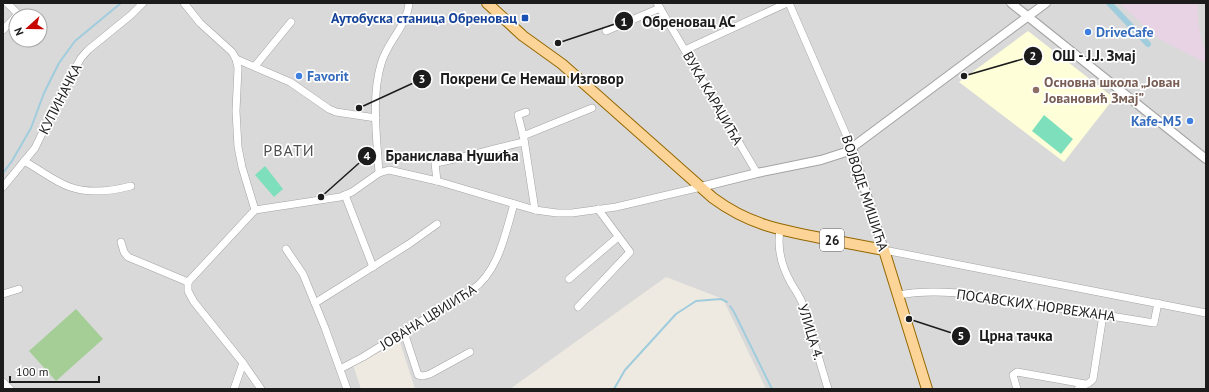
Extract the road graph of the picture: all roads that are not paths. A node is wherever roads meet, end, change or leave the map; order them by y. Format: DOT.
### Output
graph roads {
  1 [pos="7,3"];
  2 [pos="142,3"];
  3 [pos="184,3"];
  4 [pos="409,3"];
  5 [pos="487,3"];
  6 [pos="788,3"];
  7 [pos="1012,3"];
  8 [pos="1046,3"];
  9 [pos="659,5"];
  10 [pos="1027,16"];
  11 [pos="292,22"];
  12 [pos="3,30"];
  13 [pos="606,31"];
  14 [pos="685,50"];
  15 [pos="236,59"];
  16 [pos="255,66"];
  17 [pos="592,108"];
  18 [pos="526,112"];
  19 [pos="376,118"];
  20 [pos="524,139"];
  21 [pos="852,148"];
  22 [pos="1206,159"];
  23 [pos="24,161"];
  24 [pos="379,173"];
  25 [pos="758,173"];
  26 [pos="437,181"];
  27 [pos="132,186"];
  28 [pos="3,187"];
  29 [pos="701,187"];
  30 [pos="345,195"];
  31 [pos="514,204"];
  32 [pos="598,209"];
  33 [pos="255,210"];
  34 [pos="535,210"];
  35 [pos="437,224"];
  36 [pos="780,230"];
  37 [pos="618,237"];
  38 [pos="121,242"];
  39 [pos="286,248"];
  40 [pos="884,250"];
  41 [pos="373,267"];
  42 [pos="569,279"];
  43 [pos="188,282"];
  44 [pos="19,289"];
  45 [pos="3,294"];
  46 [pos="898,295"];
  47 [pos="314,303"];
  48 [pos="1158,303"];
  49 [pos="578,307"];
  50 [pos="1206,313"];
  51 [pos="1103,315"];
  52 [pos="404,332"];
  53 [pos="470,352"];
  54 [pos="243,364"];
  55 [pos="340,369"];
  56 [pos="3,382"];
  57 [pos="1085,384"];
  58 [pos="10,389"];
  59 [pos="234,389"];
  60 [pos="261,389"];
  61 [pos="347,389"];
  62 [pos="828,389"];
  63 [pos="927,389"];
  64 [pos="1018,389"];
  65 [pos="1078,389"];
  1 -- 12 [label="street"];
  2 -- 23 [label="street, КУПИНАЧКА"];
  3 -- 15 [label="street"];
  4 -- 19 [label="street"];
  5 -- 29 [label="main road, 26"];
  6 -- 14 [label="street"];
  6 -- 21 [label="street, ВОЈВОДЕ МИШИЋА"];
  7 -- 10 [label="street"];
  8 -- 10 [label="street"];
  9 -- 13 [label="street"];
  9 -- 14 [label="street, ВУКА КАРАЏИЋА"];
  10 -- 21 [label="street"];
  10 -- 22 [label="street"];
  11 -- 16 [label="street"];
  14 -- 25 [label="street, ВУКА КАРАЏИЋА"];
  15 -- 16 [label="street"];
  15 -- 33 [label="street"];
  16 -- 19 [label="street"];
  17 -- 20 [label="street"];
  18 -- 20 [label="street"];
  19 -- 24 [label="street"];
  20 -- 26 [label="street"];
  20 -- 34 [label="street"];
  21 -- 25 [label="street"];
  21 -- 40 [label="street, ВОЈВОДЕ МИШИЋА"];
  23 -- 27 [label="street"];
  23 -- 28 [label="street, КУПИНАЧКА"];
  24 -- 26 [label="street"];
  24 -- 30 [label="street"];
  25 -- 29 [label="street"];
  26 -- 31 [label="street"];
  29 -- 32 [label="street"];
  29 -- 36 [label="main road, 26"];
  30 -- 33 [label="street"];
  30 -- 41 [label="street"];
  31 -- 34 [label="street"];
  31 -- 52 [label="street, ЈОВАНА ЦВИЈИЋА"];
  32 -- 34 [label="street"];
  32 -- 37 [label="street"];
  33 -- 43 [label="street"];
  35 -- 41 [label="street"];
  36 -- 40 [label="main road, 26"];
  36 -- 62 [label="street, УЛИЦА 4."];
  37 -- 42 [label="street"];
  37 -- 49 [label="street"];
  38 -- 43 [label="street"];
  39 -- 47 [label="street"];
  40 -- 46 [label="main road, ВОЈВОДЕ МИШИЋА"];
  40 -- 48 [label="street"];
  41 -- 47 [label="street"];
  43 -- 54 [label="street"];
  44 -- 45 [label="street"];
  46 -- 51 [label="street, ПОСАВСКИХ НОРВЕЖАНА"];
  46 -- 63 [label="main road, ВОЈВОДЕ МИШИЋА"];
  47 -- 55 [label="street"];
  48 -- 50 [label="street"];
  48 -- 51 [label="street, ПОСАВСКИХ НОРВЕЖАНА"];
  51 -- 57 [label="street"];
  52 -- 53 [label="street"];
  52 -- 55 [label="street, ЈОВАНА ЦВИЈИЋА"];
  54 -- 59 [label="street"];
  54 -- 60 [label="street"];
  55 -- 61 [label="street"];
  56 -- 58 [label="street"];
  57 -- 64 [label="street"];
  57 -- 65 [label="street"];
}
